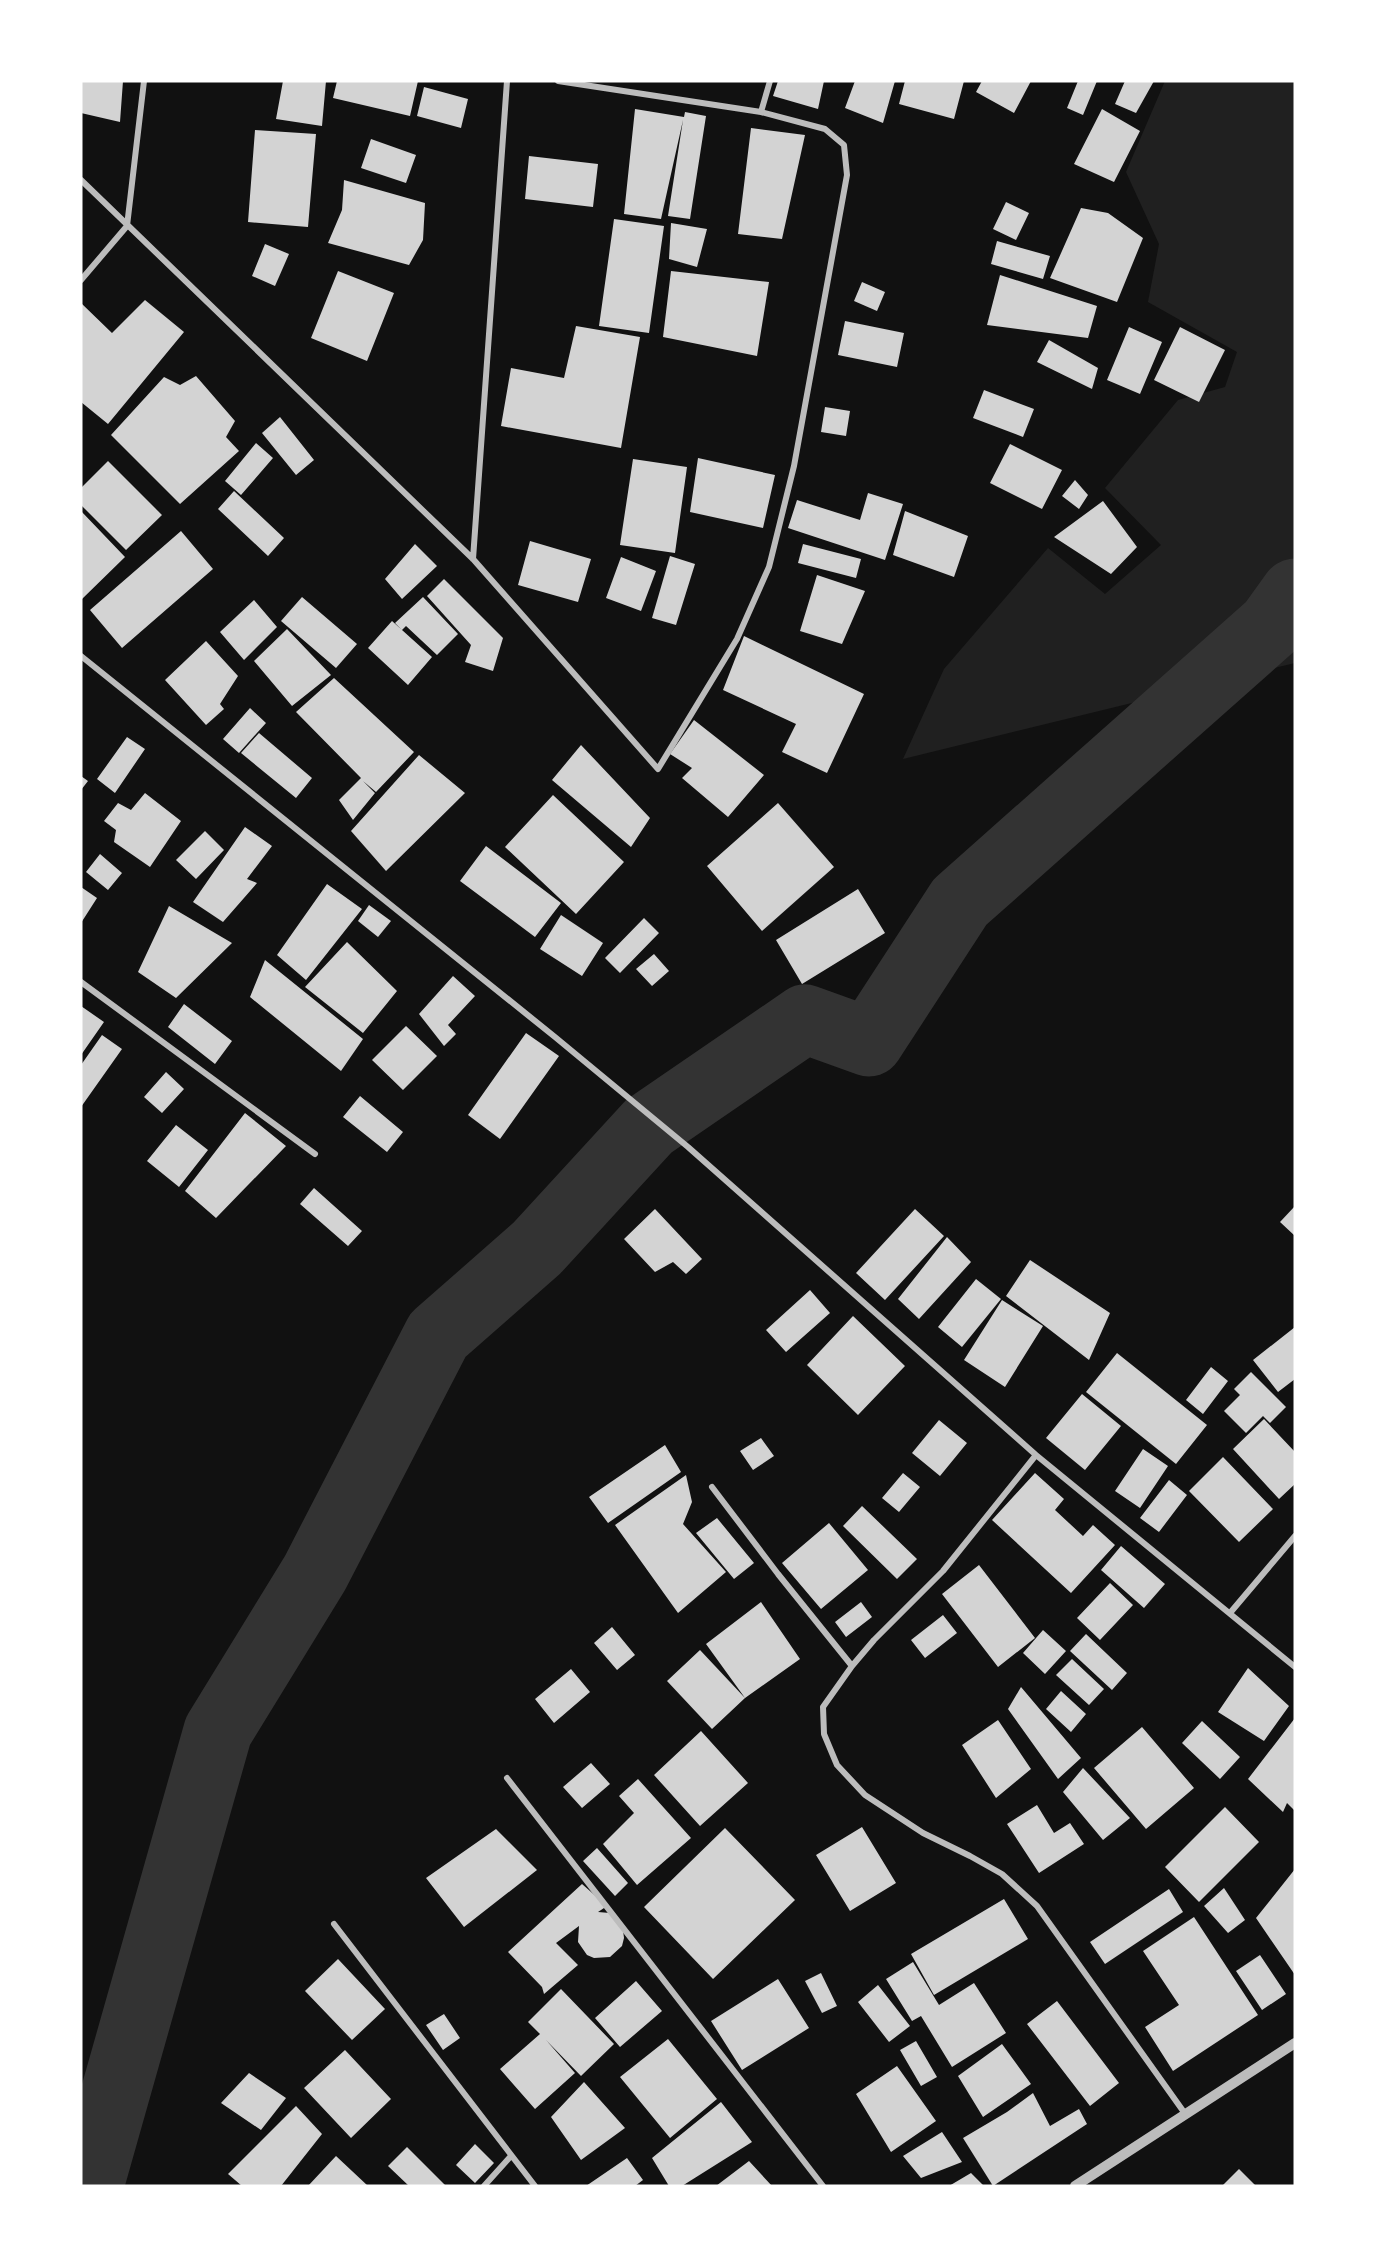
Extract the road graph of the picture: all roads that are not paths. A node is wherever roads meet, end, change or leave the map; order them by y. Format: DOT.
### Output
graph roads {
  1 [pos="144,81"];
  2 [pos="507,81"];
  3 [pos="558,81"];
  4 [pos="770,81"];
  5 [pos="762,112"];
  6 [pos="81,180"];
  7 [pos="127,226"];
  8 [pos="81,280"];
  9 [pos="473,559"];
  10 [pos="81,656"];
  11 [pos="81,982"];
  12 [pos="315,1154"];
  13 [pos="1036,1455"];
  14 [pos="712,1487"];
  15 [pos="1295,1536"];
  16 [pos="1230,1613"];
  17 [pos="852,1666"];
  18 [pos="1295,1667"];
  19 [pos="507,1778"];
  20 [pos="334,1924"];
  21 [pos="1295,2043"];
  22 [pos="1186,2115"];
  23 [pos="511,2156"];
  24 [pos="484,2186"];
  25 [pos="535,2186"];
  26 [pos="823,2186"];
  27 [pos="1076,2186"];
  1 -- 7 [label="street"];
  2 -- 9 [label="street"];
  3 -- 5 [label="street"];
  4 -- 5 [label="street"];
  5 -- 9 [label="street"];
  6 -- 7 [label="street"];
  7 -- 8 [label="street"];
  7 -- 9 [label="street"];
  10 -- 13 [label="street"];
  11 -- 12 [label="street"];
  13 -- 16 [label="street"];
  13 -- 17 [label="street"];
  14 -- 17 [label="street"];
  15 -- 16 [label="street"];
  16 -- 18 [label="street"];
  17 -- 22 [label="street"];
  19 -- 26 [label="street"];
  20 -- 23 [label="street"];
  21 -- 22 [label="street"];
  22 -- 27 [label="street"];
  23 -- 24 [label="street"];
  23 -- 25 [label="street"];
}
